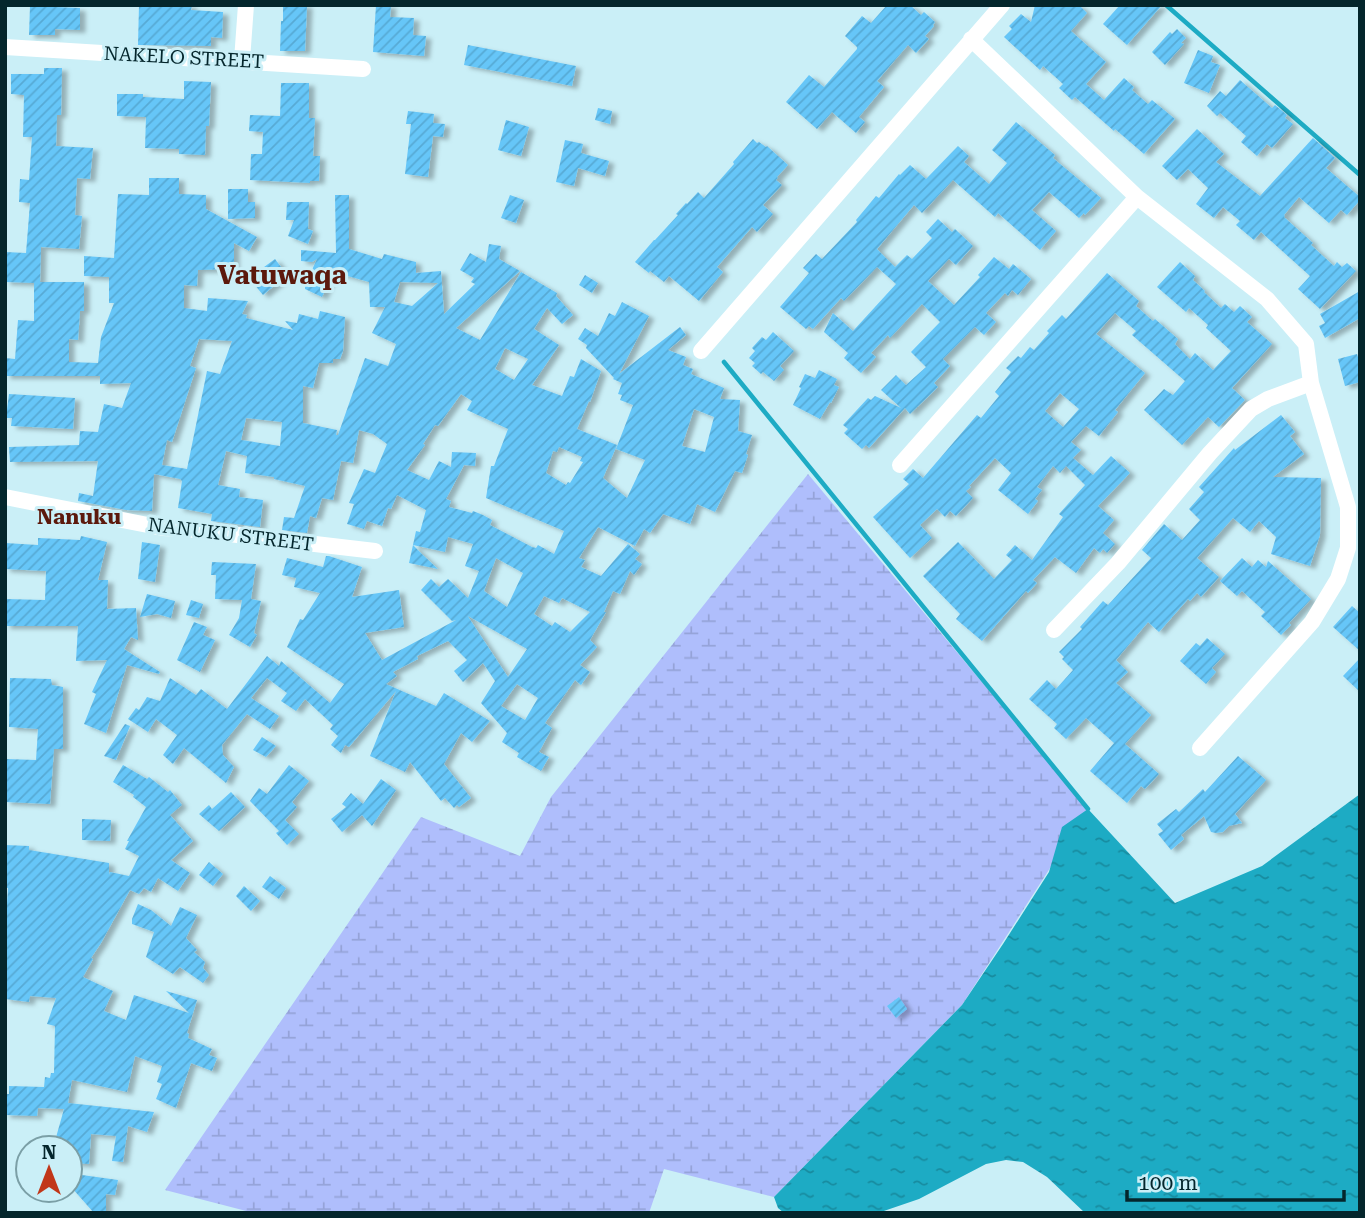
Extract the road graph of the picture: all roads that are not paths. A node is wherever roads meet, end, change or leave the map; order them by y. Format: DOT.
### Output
graph roads {
  1 [pos="246,5"];
  2 [pos="1002,5"];
  3 [pos="971,39"];
  4 [pos="5,47"];
  5 [pos="242,60"];
  6 [pos="363,69"];
  7 [pos="1137,197"];
  8 [pos="701,351"];
  9 [pos="1311,383"];
  10 [pos="900,465"];
  11 [pos="5,497"];
  12 [pos="375,551"];
  13 [pos="1054,630"];
  14 [pos="1200,748"];
  1 -- 5 [label="street"];
  2 -- 3 [label="street"];
  3 -- 7 [label="street"];
  3 -- 8 [label="street"];
  4 -- 5 [label="street, NAKELO STREET"];
  5 -- 6 [label="street, NAKELO STREET"];
  7 -- 9 [label="street"];
  7 -- 10 [label="street"];
  9 -- 13 [label="street"];
  9 -- 14 [label="street"];
  11 -- 12 [label="street, NANUKU STREET"];
}
